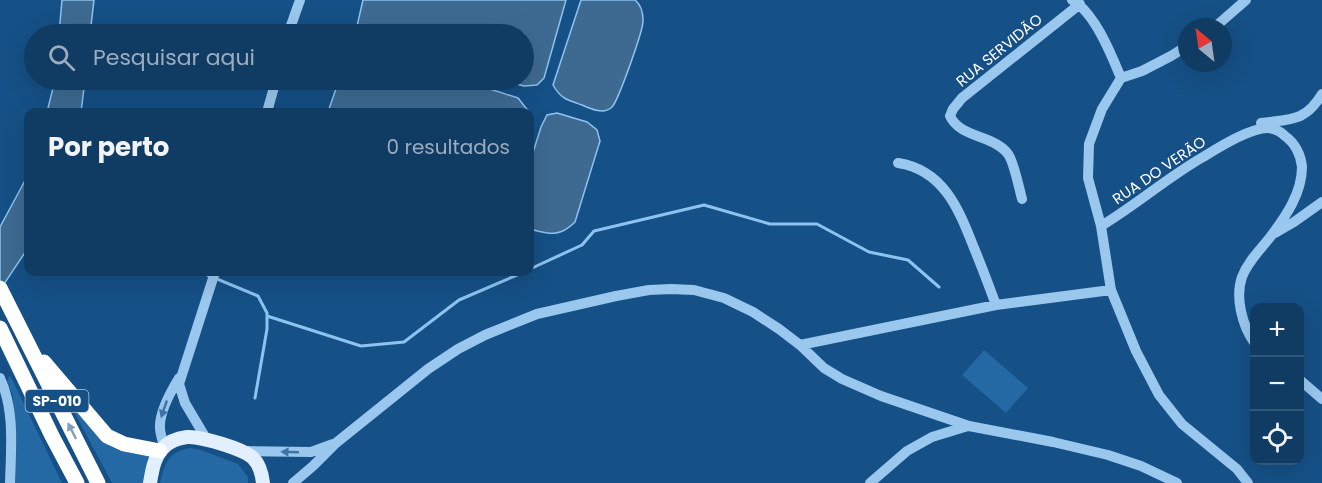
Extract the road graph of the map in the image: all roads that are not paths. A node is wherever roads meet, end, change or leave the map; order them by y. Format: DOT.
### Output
graph roads {
  1 [pos="300,0"];
  2 [pos="1246,0"];
  3 [pos="1076,2"];
  4 [pos="1225,18"];
  5 [pos="292,24"];
  6 [pos="1178,52"];
  7 [pos="1122,78"];
  8 [pos="273,90"];
  9 [pos="1322,94"];
  10 [pos="268,108"];
  11 [pos="1246,135"];
  12 [pos="898,163"];
  13 [pos="1022,199"];
  14 [pos="1322,202"];
  15 [pos="1101,226"];
  16 [pos="1272,234"];
  17 [pos="214,276"];
  18 [pos="0,288"];
  19 [pos="1111,290"];
  20 [pos="996,305"];
  21 [pos="1250,334"];
  22 [pos="3,335"];
  23 [pos="29,345"];
  24 [pos="800,345"];
  25 [pos="181,375"];
  26 [pos="0,378"];
  27 [pos="1304,384"];
  28 [pos="1322,399"];
  29 [pos="969,426"];
  30 [pos="207,440"];
  31 [pos="336,443"];
  32 [pos="162,449"];
  33 [pos="243,451"];
  34 [pos="10,483"];
  35 [pos="76,483"];
  36 [pos="98,483"];
  37 [pos="150,483"];
  38 [pos="263,483"];
  39 [pos="293,483"];
  40 [pos="870,483"];
  41 [pos="1177,483"];
  42 [pos="1248,483"];
  1 -- 5 [label="street"];
  2 -- 4 [label="street"];
  3 -- 7 [label="street, RUA SERVIDÃO"];
  3 -- 13 [label="street, RUA SERVIDÃO"];
  6 -- 7 [label="street"];
  7 -- 15 [label="street"];
  8 -- 10 [label="street"];
  9 -- 11 [label="street"];
  11 -- 15 [label="street, RUA DO VERÃO"];
  11 -- 16 [label="street, RUA DO VERÃO"];
  12 -- 20 [label="street"];
  14 -- 16 [label="street"];
  15 -- 19 [label="street"];
  16 -- 21 [label="street, RUA DO VERÃO"];
  17 -- 25 [label="street"];
  18 -- 23 [label="highway, SP-010"];
  19 -- 20 [label="street"];
  19 -- 42 [label="street"];
  20 -- 24 [label="street"];
  22 -- 35 [label="highway, SP-010"];
  23 -- 32 [label="highway"];
  36 -- 23 [label="highway, SP-010, one-way"];
  24 -- 29 [label="street"];
  24 -- 31 [label="street"];
  25 -- 30 [label="street"];
  25 -- 32 [label="street, one-way"];
  26 -- 34 [label="street"];
  27 -- 28 [label="street"];
  29 -- 40 [label="street"];
  29 -- 41 [label="street"];
  30 -- 32 [label="main road"];
  30 -- 33 [label="main road"];
  31 -- 33 [label="street, one-way"];
  31 -- 39 [label="street"];
  32 -- 37 [label="main road"];
  33 -- 38 [label="main road"];
}
